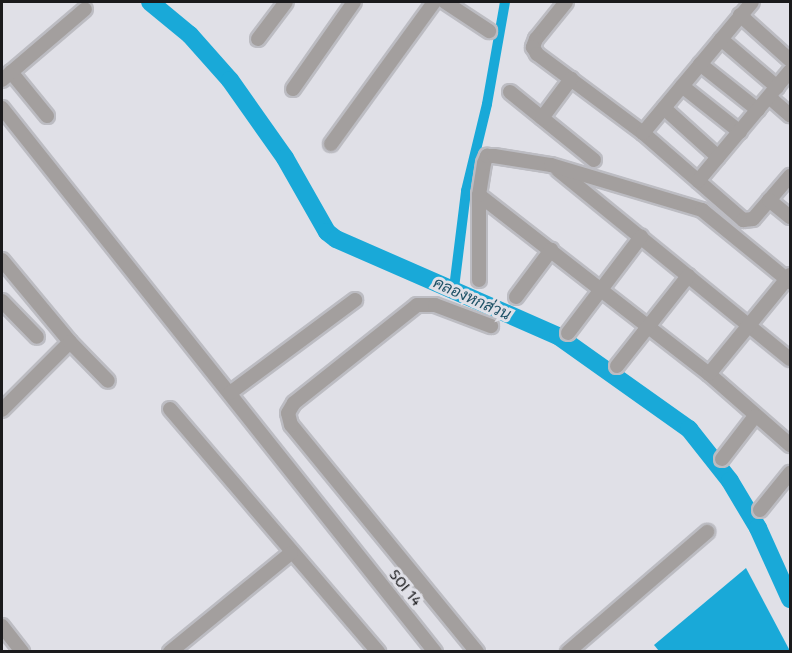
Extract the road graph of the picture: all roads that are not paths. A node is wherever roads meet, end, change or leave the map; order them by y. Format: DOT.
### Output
graph roads {
  1 [pos="286,2"];
  2 [pos="354,2"];
  3 [pos="434,2"];
  4 [pos="445,2"];
  5 [pos="566,2"];
  6 [pos="752,2"];
  7 [pos="462,6"];
  8 [pos="85,9"];
  9 [pos="740,15"];
  10 [pos="489,31"];
  11 [pos="258,39"];
  12 [pos="721,39"];
  13 [pos="790,60"];
  14 [pos="700,64"];
  15 [pos="790,71"];
  16 [pos="6,76"];
  17 [pos="571,79"];
  18 [pos="682,86"];
  19 [pos="293,89"];
  20 [pos="510,92"];
  21 [pos="773,92"];
  22 [pos="2,108"];
  23 [pos="664,108"];
  24 [pos="758,110"];
  25 [pos="790,115"];
  26 [pos="47,116"];
  27 [pos="542,118"];
  28 [pos="740,132"];
  29 [pos="643,133"];
  30 [pos="331,144"];
  31 [pos="718,157"];
  32 [pos="594,159"];
  33 [pos="551,165"];
  34 [pos="790,176"];
  35 [pos="698,181"];
  36 [pos="479,195"];
  37 [pos="768,200"];
  38 [pos="790,217"];
  39 [pos="641,237"];
  40 [pos="551,250"];
  41 [pos="2,260"];
  42 [pos="688,276"];
  43 [pos="789,278"];
  44 [pos="479,280"];
  45 [pos="601,289"];
  46 [pos="516,297"];
  47 [pos="355,300"];
  48 [pos="2,301"];
  49 [pos="748,324"];
  50 [pos="490,326"];
  51 [pos="649,326"];
  52 [pos="568,333"];
  53 [pos="37,337"];
  54 [pos="70,342"];
  55 [pos="790,359"];
  56 [pos="617,366"];
  57 [pos="709,374"];
  58 [pos="108,381"];
  59 [pos="230,393"];
  60 [pos="170,409"];
  61 [pos="2,410"];
  62 [pos="755,416"];
  63 [pos="790,445"];
  64 [pos="722,459"];
  65 [pos="790,473"];
  66 [pos="760,510"];
  67 [pos="707,532"];
  68 [pos="291,553"];
  69 [pos="2,626"];
  70 [pos="22,651"];
  71 [pos="170,651"];
  72 [pos="378,651"];
  73 [pos="435,651"];
  74 [pos="477,651"];
  75 [pos="568,651"];
  1 -- 11 [label="street"];
  2 -- 19 [label="street"];
  3 -- 30 [label="street"];
  4 -- 7 [label="street"];
  5 -- 17 [label="street"];
  6 -- 9 [label="street"];
  7 -- 10 [label="street"];
  8 -- 16 [label="street"];
  9 -- 12 [label="street"];
  9 -- 13 [label="street"];
  12 -- 14 [label="street"];
  12 -- 21 [label="street"];
  14 -- 18 [label="street"];
  14 -- 24 [label="street"];
  15 -- 21 [label="street"];
  16 -- 26 [label="street"];
  17 -- 27 [label="street"];
  17 -- 29 [label="street"];
  18 -- 23 [label="street"];
  18 -- 28 [label="street"];
  20 -- 27 [label="street"];
  21 -- 24 [label="street"];
  21 -- 25 [label="street"];
  22 -- 59 [label="street, SOI 14"];
  23 -- 29 [label="street"];
  23 -- 31 [label="street"];
  24 -- 28 [label="street"];
  27 -- 32 [label="street"];
  28 -- 31 [label="street"];
  29 -- 35 [label="street"];
  31 -- 35 [label="street"];
  33 -- 36 [label="street"];
  33 -- 39 [label="street"];
  33 -- 43 [label="street"];
  34 -- 37 [label="street"];
  35 -- 37 [label="street"];
  36 -- 40 [label="street"];
  36 -- 44 [label="street"];
  37 -- 38 [label="street"];
  39 -- 42 [label="street"];
  39 -- 45 [label="street"];
  40 -- 45 [label="street"];
  40 -- 46 [label="street"];
  41 -- 54 [label="street"];
  42 -- 49 [label="street"];
  42 -- 51 [label="street"];
  43 -- 49 [label="street"];
  45 -- 51 [label="street"];
  45 -- 52 [label="street"];
  47 -- 59 [label="street"];
  48 -- 53 [label="street"];
  49 -- 55 [label="street"];
  49 -- 57 [label="street"];
  50 -- 74 [label="street"];
  51 -- 56 [label="street"];
  51 -- 57 [label="street"];
  54 -- 58 [label="street"];
  54 -- 61 [label="street"];
  57 -- 62 [label="street"];
  59 -- 73 [label="street, SOI 14"];
  60 -- 68 [label="street"];
  62 -- 63 [label="street"];
  62 -- 64 [label="street"];
  65 -- 66 [label="street"];
  67 -- 75 [label="street"];
  68 -- 71 [label="street"];
  68 -- 72 [label="street"];
  69 -- 70 [label="street"];
}
